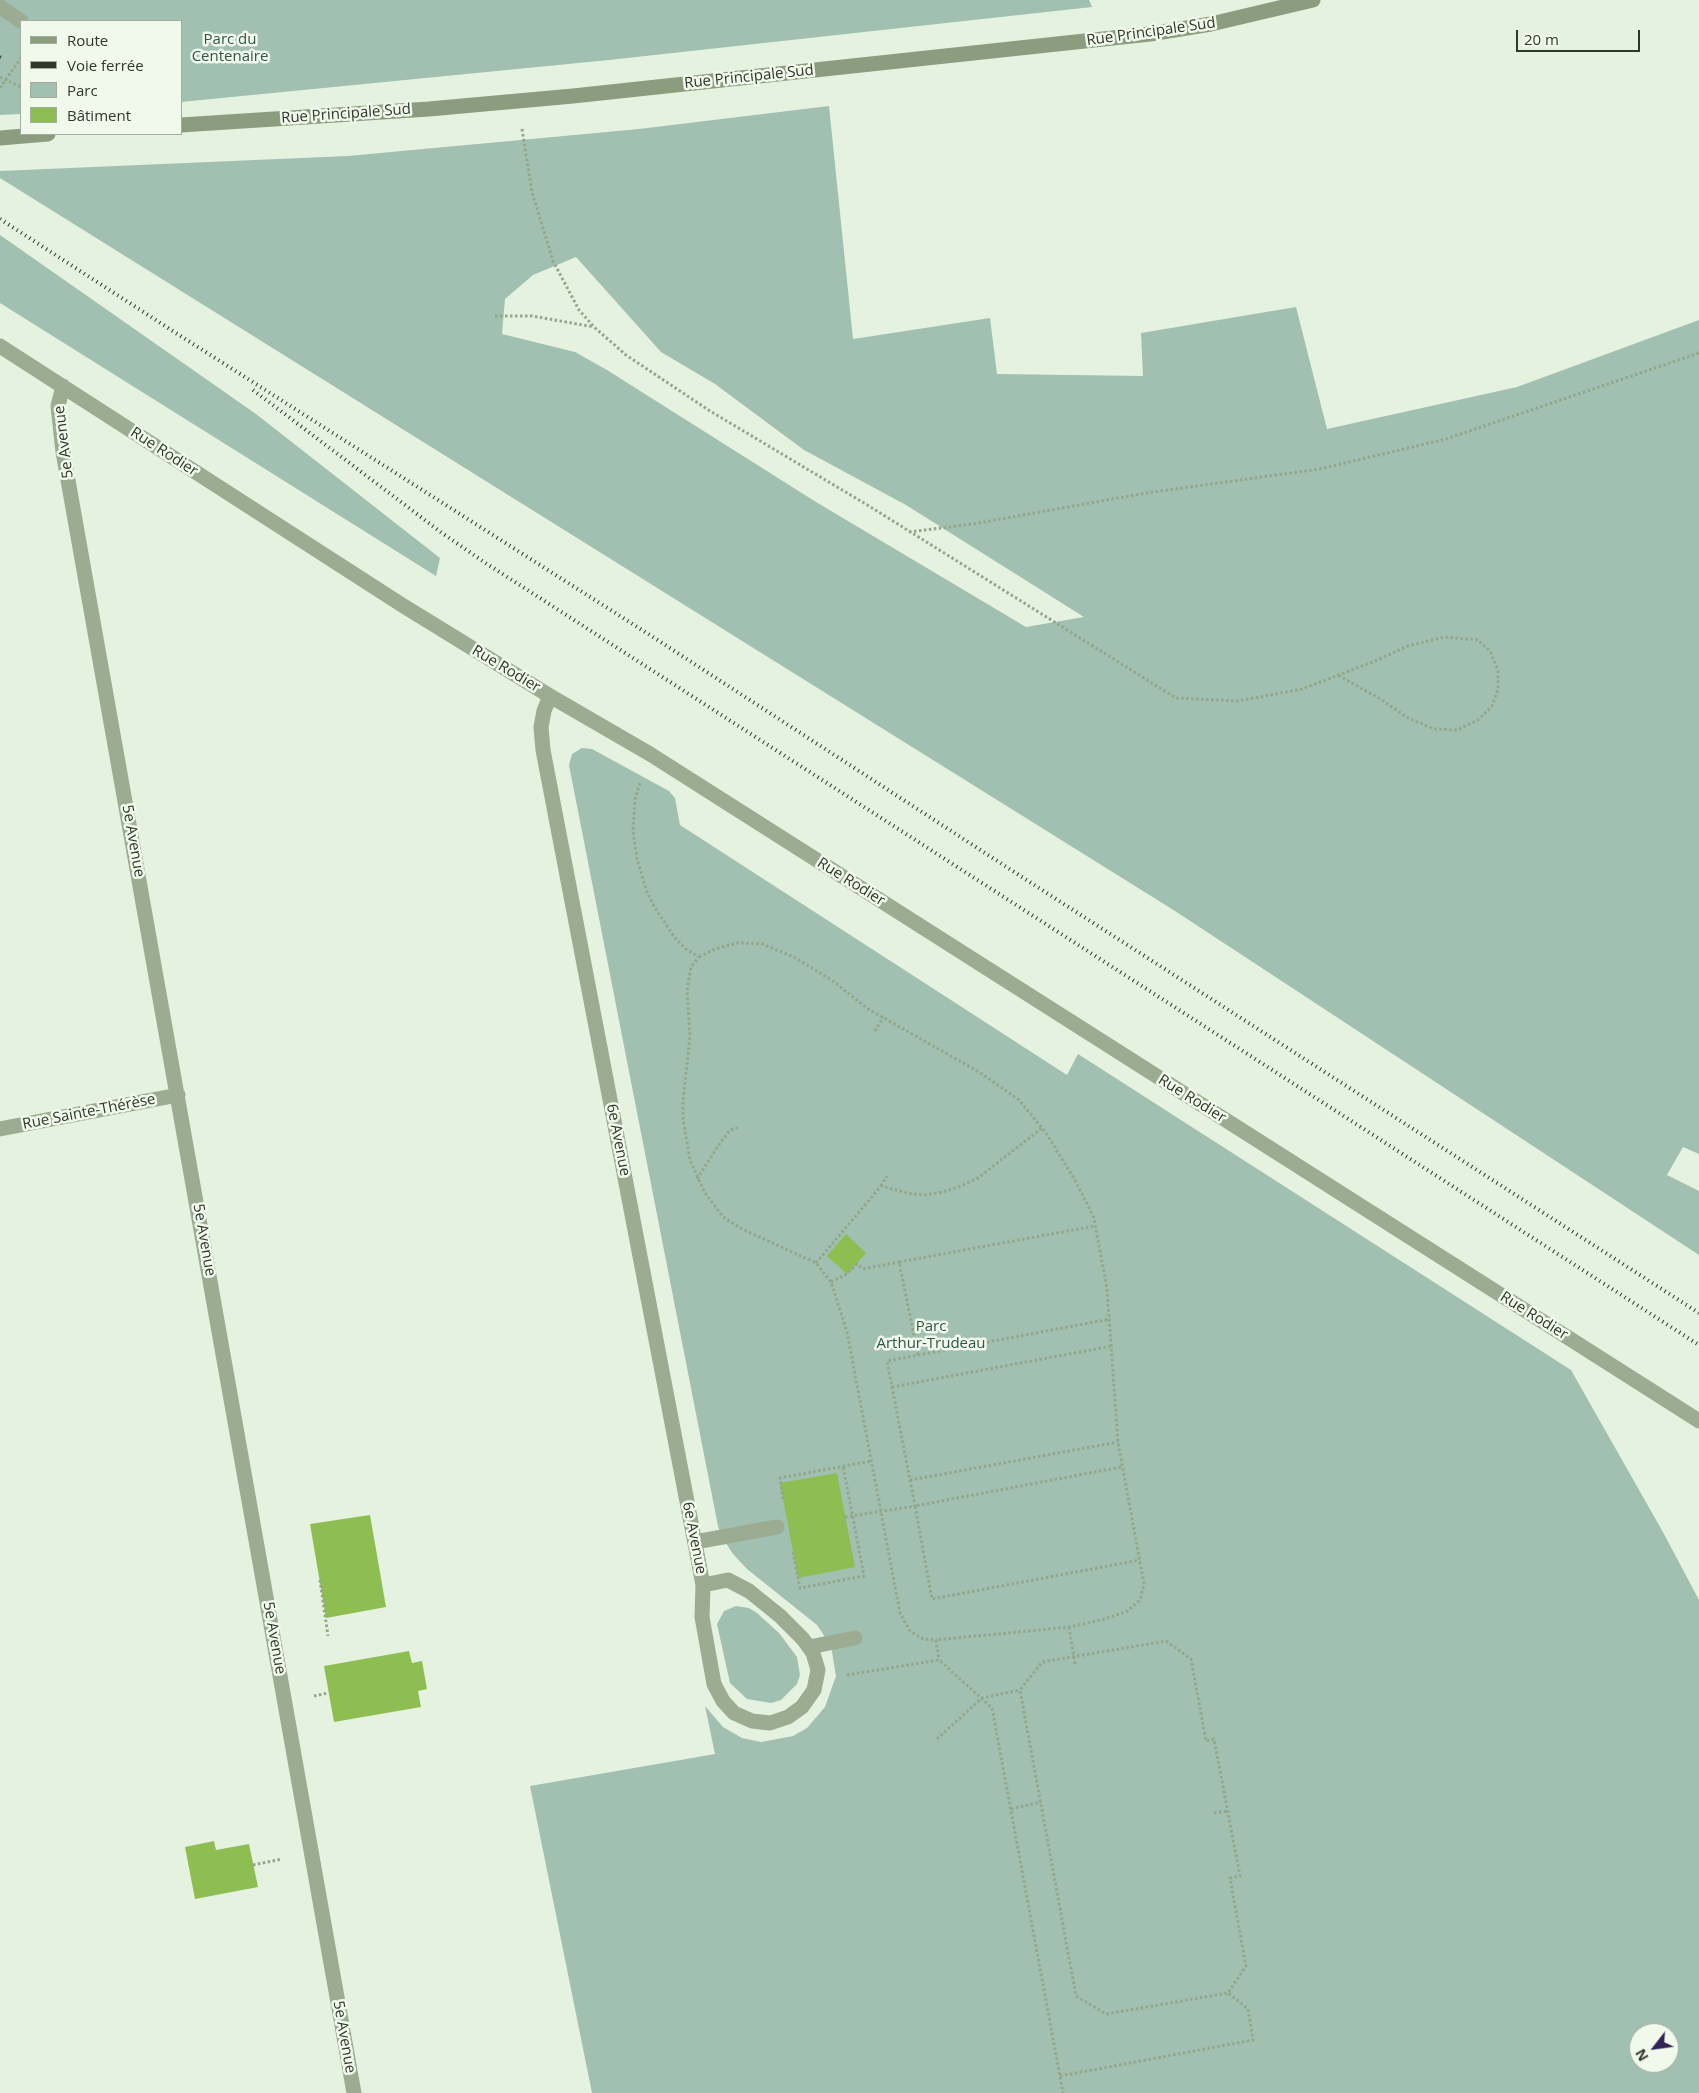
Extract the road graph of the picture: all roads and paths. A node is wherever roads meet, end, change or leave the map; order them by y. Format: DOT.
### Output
graph roads {
  1 [pos="1312,0"];
  2 [pos="0,7"];
  3 [pos="20,20"];
  4 [pos="20,59"];
  5 [pos="0,77"];
  6 [pos="6,80"];
  7 [pos="20,87"];
  8 [pos="0,88"];
  9 [pos="519,101"];
  10 [pos="182,125"];
  11 [pos="36,135"];
  12 [pos="0,138"];
  13 [pos="495,316"];
  14 [pos="594,327"];
  15 [pos="0,346"];
  16 [pos="1699,353"];
  17 [pos="63,386"];
  18 [pos="909,532"];
  19 [pos="1338,675"];
  20 [pos="550,696"];
  21 [pos="642,776"];
  22 [pos="699,957"];
  23 [pos="883,1017"];
  24 [pos="875,1031"];
  25 [pos="178,1095"];
  26 [pos="740,1127"];
  27 [pos="1042,1128"];
  28 [pos="0,1129"];
  29 [pos="887,1176"];
  30 [pos="697,1180"];
  31 [pos="881,1186"];
  32 [pos="1095,1226"];
  33 [pos="900,1262"];
  34 [pos="816,1264"];
  35 [pos="832,1282"];
  36 [pos="1110,1319"];
  37 [pos="1112,1346"];
  38 [pos="918,1355"];
  39 [pos="892,1387"];
  40 [pos="1699,1421"];
  41 [pos="1118,1442"];
  42 [pos="871,1461"];
  43 [pos="843,1466"];
  44 [pos="1122,1467"];
  45 [pos="910,1480"];
  46 [pos="784,1500"];
  47 [pos="915,1506"];
  48 [pos="881,1510"];
  49 [pos="852,1516"];
  50 [pos="845,1517"];
  51 [pos="777,1527"];
  52 [pos="695,1542"];
  53 [pos="792,1542"];
  54 [pos="1140,1560"];
  55 [pos="320,1580"];
  56 [pos="703,1585"];
  57 [pos="1070,1627"];
  58 [pos="328,1636"];
  59 [pos="855,1638"];
  60 [pos="936,1640"];
  61 [pos="809,1646"];
  62 [pos="1074,1656"];
  63 [pos="939,1660"];
  64 [pos="1075,1664"];
  65 [pos="846,1675"];
  66 [pos="1020,1690"];
  67 [pos="982,1698"];
  68 [pos="937,1739"];
  69 [pos="1041,1802"];
  70 [pos="1011,1809"];
  71 [pos="1228,1811"];
  72 [pos="1214,1813"];
  73 [pos="1228,1993"];
  74 [pos="1060,2076"];
  75 [pos="354,2093"];
  76 [pos="1063,2093"];
  1 -- 9 [label="street, Rue Principale Sud"];
  2 -- 3 [label="street"];
  4 -- 6 [label="path"];
  5 -- 6 [label="path"];
  6 -- 7 [label="path"];
  6 -- 8 [label="path"];
  9 -- 10 [label="street, Rue Principale Sud"];
  9 -- 14 [label="path"];
  11 -- 12 [label="street"];
  13 -- 14 [label="path"];
  14 -- 18 [label="path"];
  15 -- 17 [label="street, Rue Rodier"];
  16 -- 18 [label="path"];
  17 -- 20 [label="street, Rue Rodier"];
  17 -- 25 [label="street, 5e Avenue"];
  18 -- 19 [label="path"];
  19 -- 19 [label="path"];
  20 -- 40 [label="street, Rue Rodier"];
  20 -- 52 [label="street, 6e Avenue"];
  21 -- 22 [label="path"];
  22 -- 23 [label="path"];
  22 -- 30 [label="path"];
  23 -- 24 [label="path"];
  23 -- 27 [label="path"];
  25 -- 28 [label="street, Rue Sainte-Thérèse"];
  25 -- 75 [label="street, 5e Avenue"];
  26 -- 30 [label="path"];
  27 -- 31 [label="path"];
  27 -- 32 [label="path"];
  29 -- 31 [label="path"];
  30 -- 34 [label="path"];
  31 -- 34 [label="path"];
  32 -- 33 [label="path"];
  32 -- 36 [label="path"];
  33 -- 35 [label="path"];
  33 -- 38 [label="path"];
  34 -- 35 [label="path"];
  35 -- 42 [label="path"];
  36 -- 37 [label="path"];
  36 -- 38 [label="path"];
  37 -- 39 [label="path"];
  37 -- 41 [label="path"];
  38 -- 39 [label="path"];
  39 -- 45 [label="path"];
  41 -- 44 [label="path"];
  41 -- 45 [label="path"];
  42 -- 43 [label="path"];
  42 -- 48 [label="path"];
  43 -- 46 [label="path"];
  43 -- 49 [label="path"];
  44 -- 47 [label="path"];
  44 -- 54 [label="path"];
  45 -- 47 [label="path"];
  47 -- 48 [label="path"];
  47 -- 54 [label="path"];
  48 -- 49 [label="path"];
  48 -- 60 [label="path"];
  49 -- 50 [label="path"];
  49 -- 53 [label="path"];
  51 -- 52 [label="street"];
  52 -- 56 [label="street, 6e Avenue"];
  54 -- 57 [label="path"];
  55 -- 58 [label="path"];
  56 -- 61 [label="street, 6e Avenue"];
  56 -- 61 [label="street, 6e Avenue"];
  57 -- 60 [label="path"];
  57 -- 62 [label="path"];
  59 -- 61 [label="street"];
  60 -- 63 [label="path"];
  62 -- 64 [label="path"];
  62 -- 66 [label="path"];
  62 -- 71 [label="path"];
  63 -- 65 [label="path"];
  63 -- 67 [label="path"];
  66 -- 67 [label="path"];
  66 -- 69 [label="path"];
  67 -- 68 [label="path"];
  67 -- 70 [label="path"];
  69 -- 70 [label="path"];
  69 -- 73 [label="path"];
  70 -- 74 [label="path"];
  71 -- 72 [label="path"];
  71 -- 73 [label="path"];
  73 -- 74 [label="path"];
  74 -- 76 [label="path"];
}
